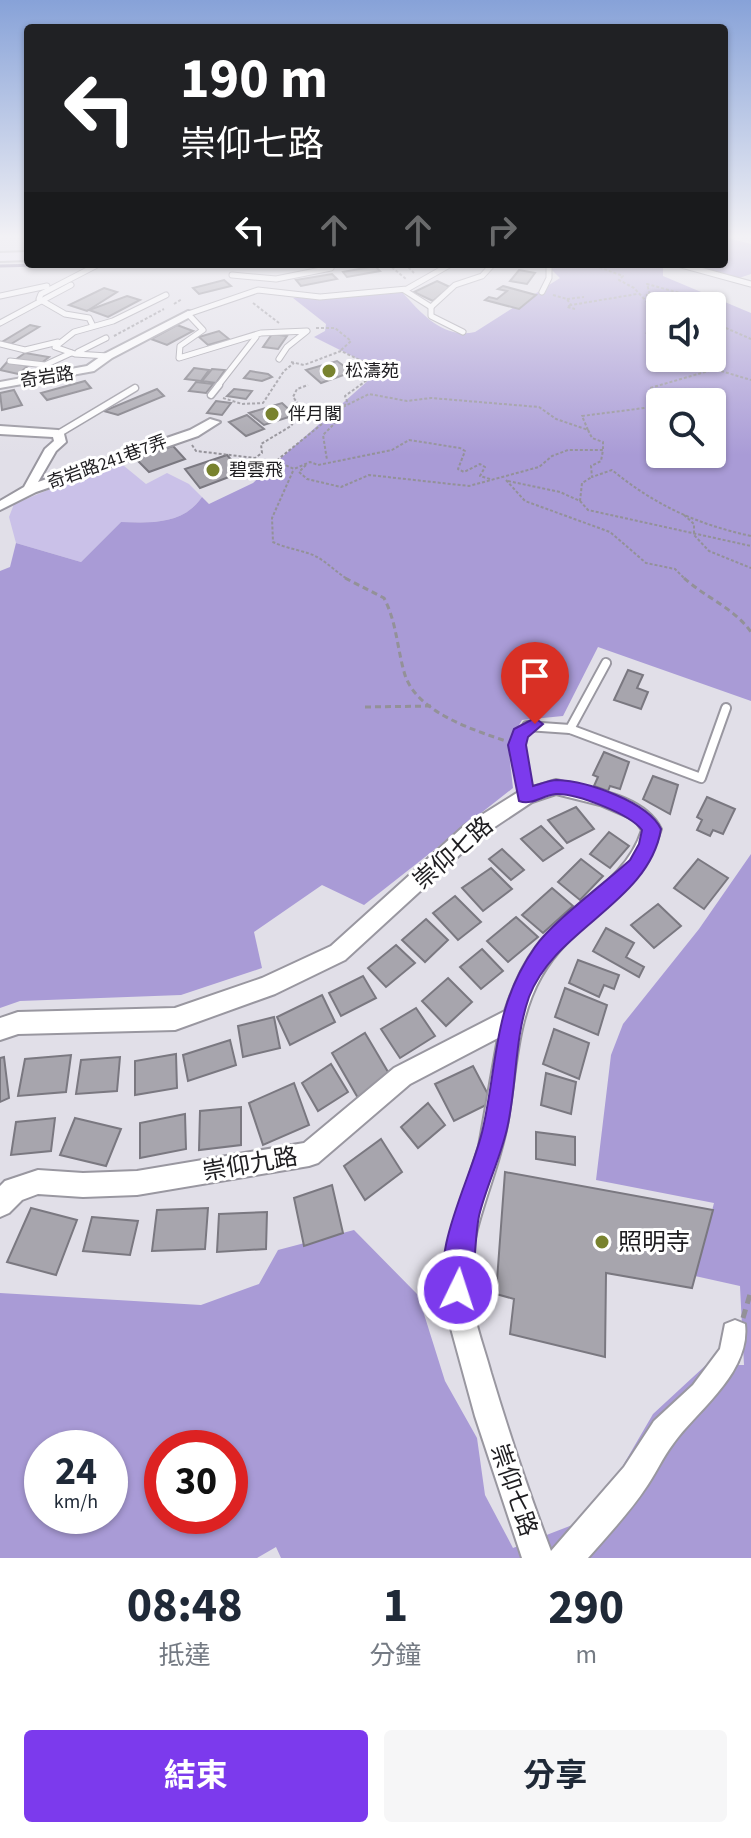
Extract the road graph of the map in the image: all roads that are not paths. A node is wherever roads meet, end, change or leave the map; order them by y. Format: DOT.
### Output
graph roads {
  1 [pos="27,310"];
  2 [pos="58,310"];
  3 [pos="137,310"];
  4 [pos="199,310"];
  5 [pos="431,310"];
  6 [pos="188,314"];
  7 [pos="0,323"];
  8 [pos="92,324"];
  9 [pos="463,332"];
  10 [pos="258,335"];
  11 [pos="106,338"];
  12 [pos="58,342"];
  13 [pos="0,344"];
  14 [pos="219,344"];
  15 [pos="247,346"];
  16 [pos="73,354"];
  17 [pos="108,356"];
  18 [pos="279,359"];
  19 [pos="10,361"];
  20 [pos="0,385"];
  21 [pos="135,388"];
  22 [pos="211,395"];
  23 [pos="214,422"];
  24 [pos="0,430"];
  25 [pos="58,434"];
  26 [pos="31,489"];
  27 [pos="0,506"];
  28 [pos="606,663"];
  29 [pos="726,708"];
  30 [pos="570,729"];
  31 [pos="526,796"];
  32 [pos="514,1018"];
  33 [pos="0,1029"];
  34 [pos="0,1204"];
  35 [pos="735,1334"];
  36 [pos="538,1558"];
  37 [pos="564,1558"];
  1 -- 7 [label="lane"];
  2 -- 8 [label="lane"];
  3 -- 8 [label="lane"];
  4 -- 6 [label="lane, 奇岩路"];
  5 -- 9 [label="lane"];
  6 -- 14 [label="lane"];
  6 -- 17 [label="street, 奇岩路"];
  8 -- 12 [label="lane"];
  10 -- 14 [label="lane"];
  10 -- 15 [label="lane"];
  10 -- 18 [label="lane"];
  11 -- 16 [label="lane"];
  12 -- 13 [label="lane"];
  12 -- 16 [label="lane"];
  14 -- 15 [label="lane"];
  15 -- 22 [label="lane"];
  16 -- 17 [label="lane"];
  16 -- 19 [label="lane"];
  17 -- 20 [label="street, 奇岩路"];
  21 -- 25 [label="lane"];
  23 -- 26 [label="street, 奇岩路241巷7弄"];
  24 -- 25 [label="street"];
  25 -- 26 [label="street"];
  26 -- 27 [label="street, 奇岩路241巷7弄"];
  28 -- 30 [label="lane"];
  29 -- 30 [label="lane"];
  30 -- 31 [label="lane"];
  31 -- 32 [label="street, 崇仰七路"];
  31 -- 33 [label="street, 崇仰七路"];
  32 -- 34 [label="street, 崇仰九路"];
  32 -- 36 [label="street, 崇仰七路"];
  35 -- 37 [label="street"];
}
